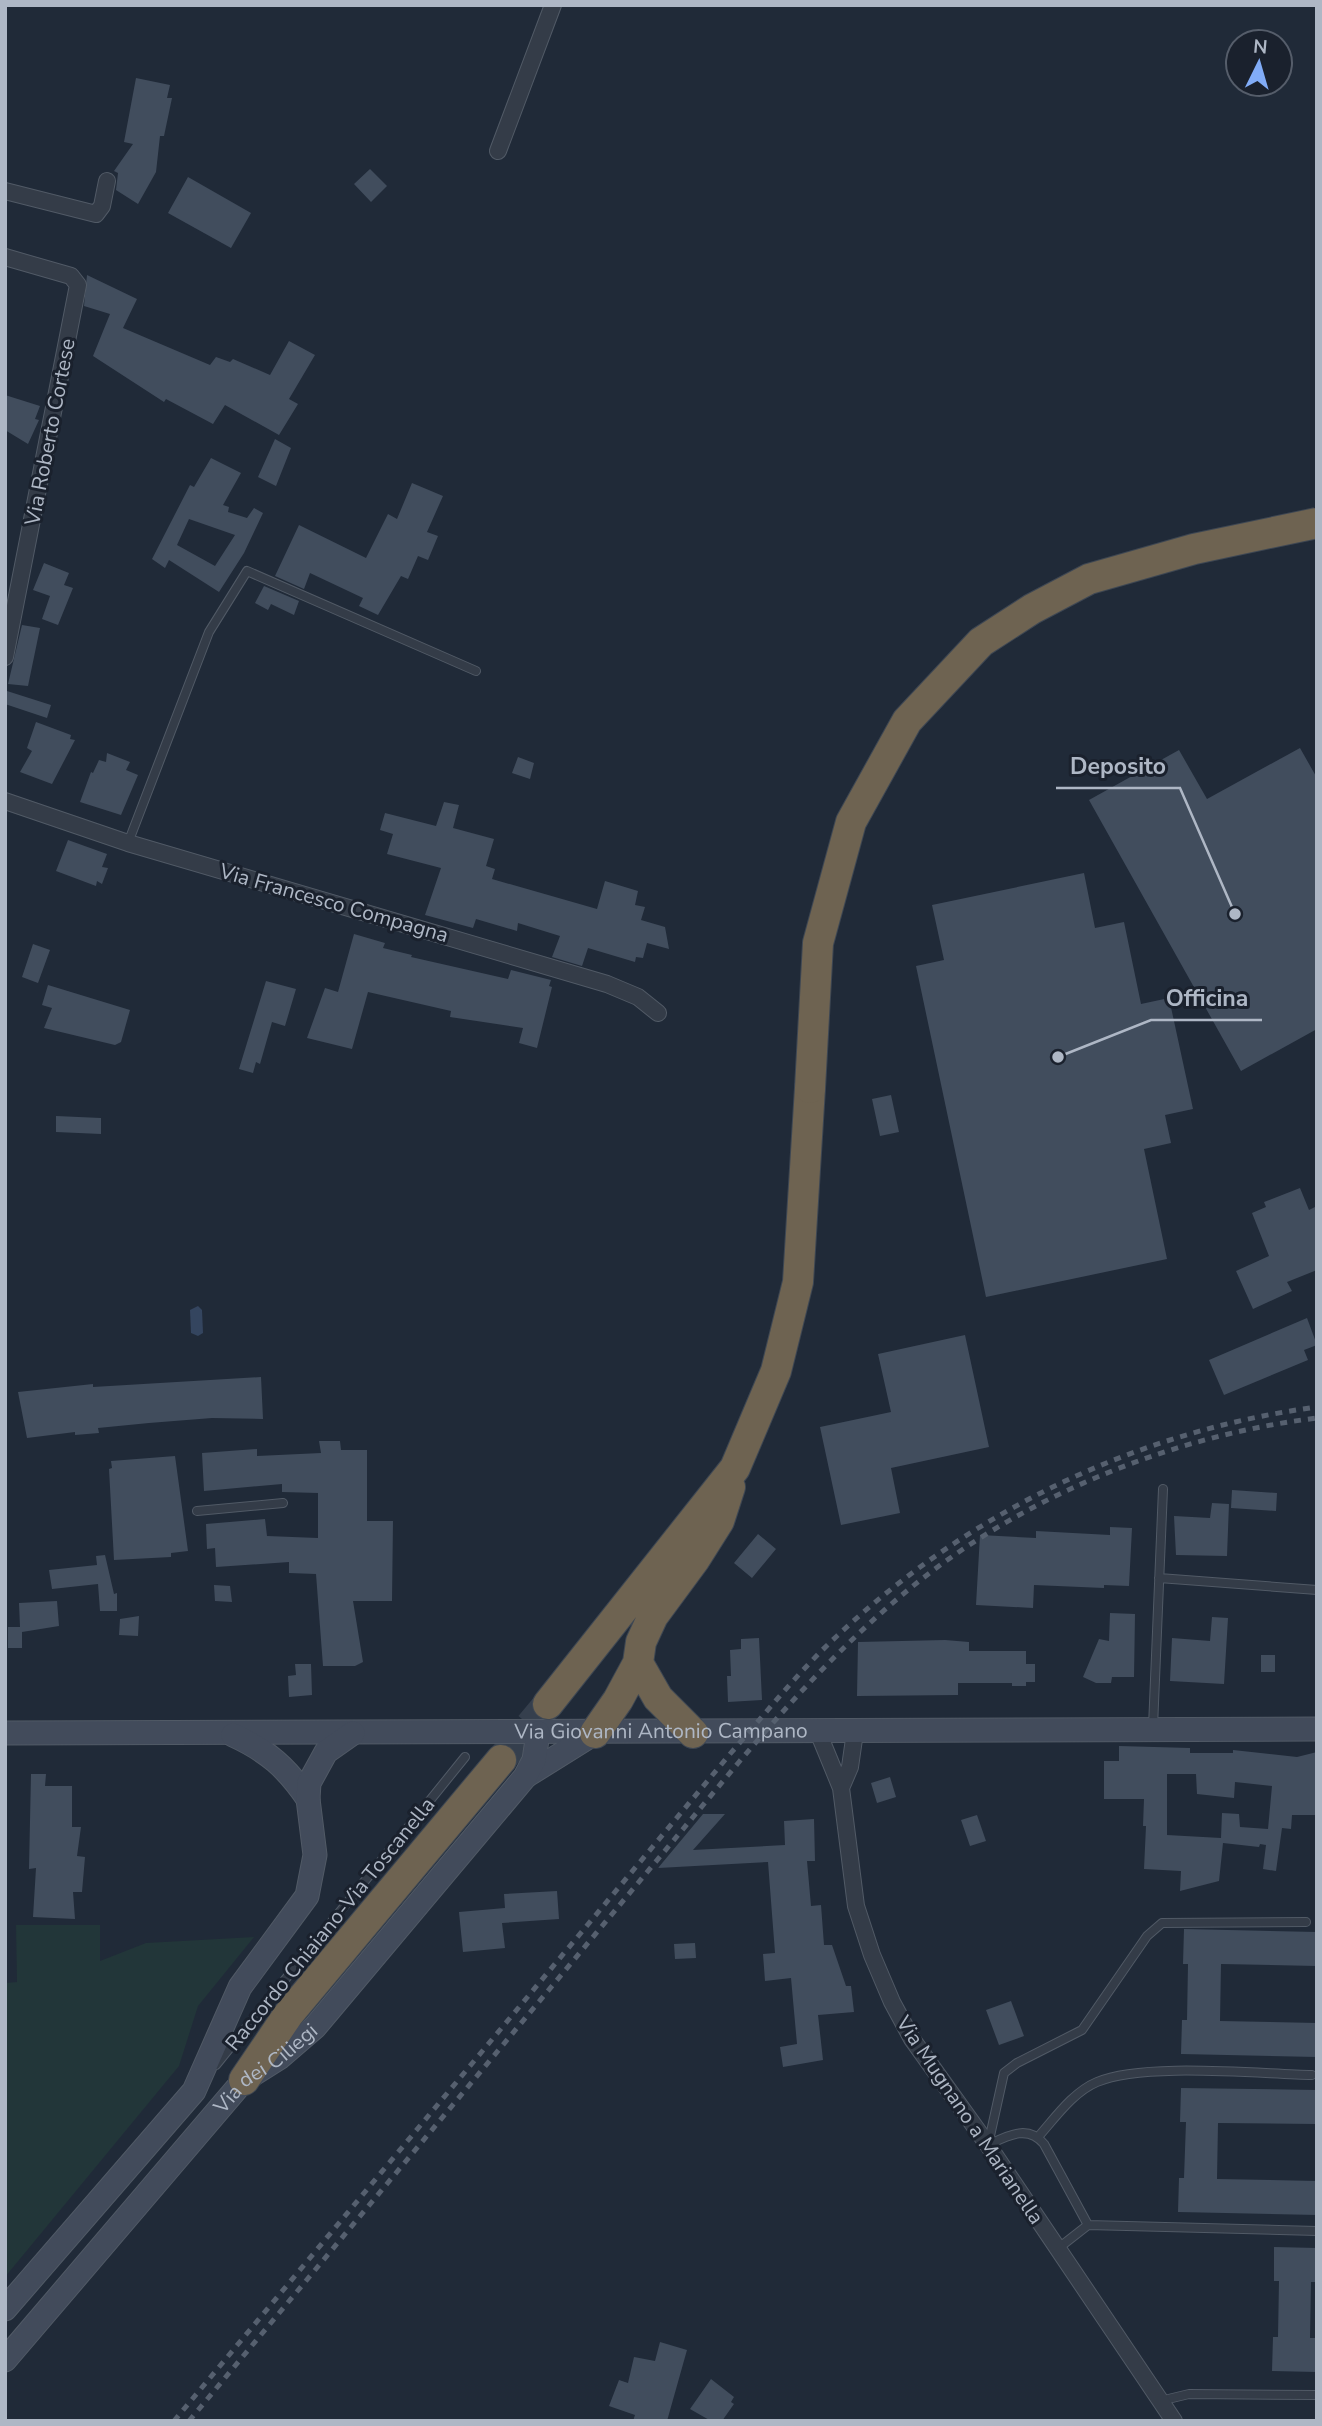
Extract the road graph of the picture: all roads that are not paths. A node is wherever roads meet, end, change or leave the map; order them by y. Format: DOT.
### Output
graph roads {
  1 [pos="553,5"];
  2 [pos="498,151"];
  3 [pos="107,181"];
  4 [pos="5,191"];
  5 [pos="5,257"];
  6 [pos="1317,523"];
  7 [pos="5,657"];
  8 [pos="476,671"];
  9 [pos="5,802"];
  10 [pos="128,843"];
  11 [pos="658,1013"];
  12 [pos="736,1468"];
  13 [pos="1163,1489"];
  14 [pos="283,1503"];
  15 [pos="197,1511"];
  16 [pos="1159,1578"];
  17 [pos="1317,1590"];
  18 [pos="638,1663"];
  19 [pos="548,1704"];
  20 [pos="1317,1729"];
  21 [pos="1153,1730"];
  22 [pos="693,1732"];
  23 [pos="817,1732"];
  24 [pos="855,1732"];
  25 [pos="5,1733"];
  26 [pos="230,1733"];
  27 [pos="353,1733"];
  28 [pos="538,1733"];
  29 [pos="595,1733"];
  30 [pos="465,1757"];
  31 [pos="513,1768"];
  32 [pos="841,1788"];
  33 [pos="308,1799"];
  34 [pos="1306,1922"];
  35 [pos="1312,2075"];
  36 [pos="244,2080"];
  37 [pos="194,2091"];
  38 [pos="1038,2137"];
  39 [pos="988,2145"];
  40 [pos="1088,2225"];
  41 [pos="1317,2231"];
  42 [pos="1056,2250"];
  43 [pos="5,2309"];
  44 [pos="5,2360"];
  45 [pos="1317,2395"];
  46 [pos="1160,2401"];
  47 [pos="1174,2421"];
  1 -- 2 [label="street"];
  3 -- 4 [label="street"];
  5 -- 7 [label="street, Via Roberto Cortese"];
  6 -- 12 [label="highway, bridge"];
  8 -- 10 [label="lane"];
  9 -- 10 [label="street, Via Francesco Compagna"];
  10 -- 11 [label="street, Via Francesco Compagna"];
  12 -- 18 [label="highway"];
  12 -- 19 [label="highway"];
  13 -- 16 [label="lane"];
  14 -- 15 [label="lane"];
  16 -- 17 [label="lane"];
  16 -- 21 [label="lane"];
  18 -- 22 [label="highway"];
  18 -- 29 [label="highway"];
  20 -- 21 [label="main road, Via Giovanni Antonio Campano"];
  21 -- 24 [label="main road, Via Giovanni Antonio Campano"];
  22 -- 23 [label="main road, Via Giovanni Antonio Campano"];
  22 -- 29 [label="main road, Via Giovanni Antonio Campano"];
  23 -- 24 [label="main road, Via Giovanni Antonio Campano"];
  23 -- 32 [label="street, Via Mugnano a Marianella"];
  24 -- 32 [label="street, Via Mugnano a Marianella"];
  25 -- 26 [label="main road, Via Giovanni Antonio Campano"];
  26 -- 27 [label="main road, Via Giovanni Antonio Campano"];
  26 -- 33 [label="main road, Via dei Ciliegi"];
  27 -- 28 [label="main road, Via Giovanni Antonio Campano"];
  27 -- 33 [label="main road, Via dei Ciliegi"];
  28 -- 29 [label="main road, Via Giovanni Antonio Campano"];
  28 -- 31 [label="main road"];
  29 -- 31 [label="main road"];
  30 -- 37 [label="lane, Raccordo Chiaiano-Via Toscanella"];
  31 -- 36 [label="highway"];
  32 -- 39 [label="street, Via Mugnano a Marianella"];
  33 -- 37 [label="main road, Via dei Ciliegi"];
  34 -- 39 [label="lane"];
  35 -- 38 [label="lane"];
  36 -- 44 [label="main road, Via dei Ciliegi"];
  37 -- 43 [label="main road, Via dei Ciliegi"];
  38 -- 39 [label="lane"];
  38 -- 40 [label="lane"];
  39 -- 42 [label="street, Via Mugnano a Marianella"];
  40 -- 41 [label="lane"];
  40 -- 42 [label="lane"];
  42 -- 46 [label="street, Via Mugnano a Marianella"];
  45 -- 46 [label="lane"];
  46 -- 47 [label="street, Via Mugnano a Marianella"];
}
